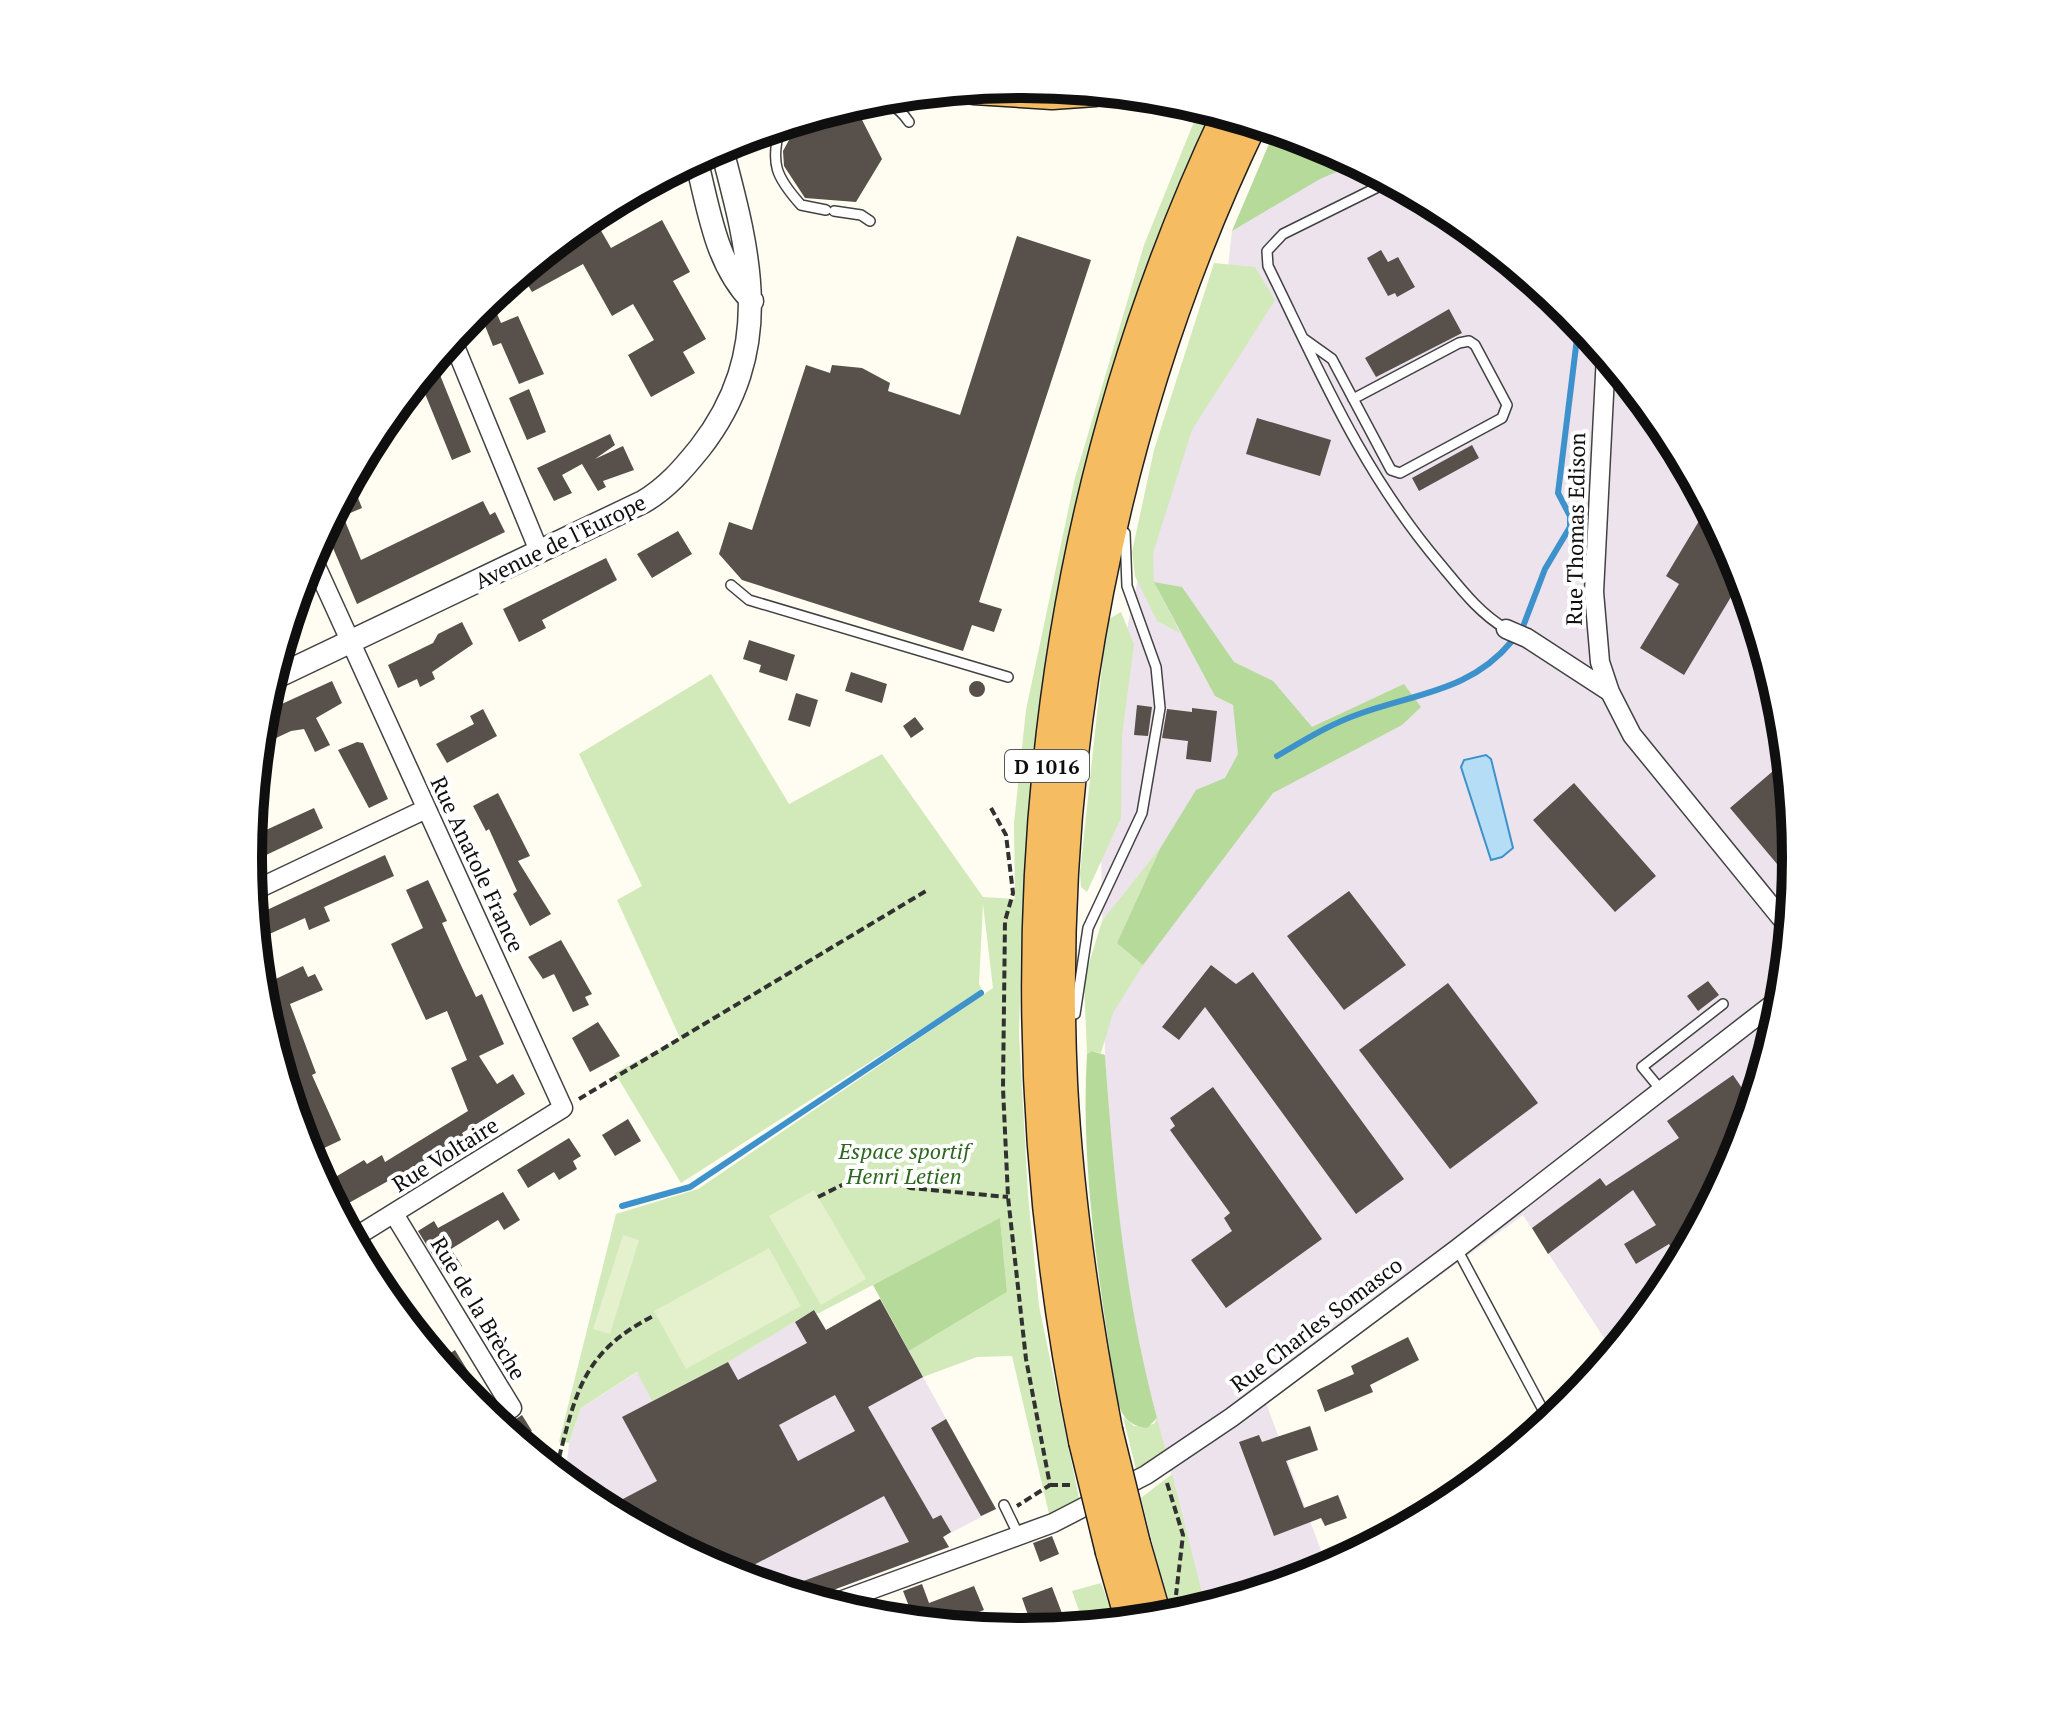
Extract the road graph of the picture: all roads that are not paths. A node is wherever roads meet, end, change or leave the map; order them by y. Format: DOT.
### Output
graph roads {
  1 [pos="900,109"];
  2 [pos="909,122"];
  3 [pos="1223,125"];
  4 [pos="1248,132"];
  5 [pos="778,138"];
  6 [pos="724,159"];
  7 [pos="699,170"];
  8 [pos="1379,187"];
  9 [pos="870,221"];
  10 [pos="752,301"];
  11 [pos="1303,338"];
  12 [pos="457,351"];
  13 [pos="1605,371"];
  14 [pos="1353,399"];
  15 [pos="1135,440"];
  16 [pos="539,551"];
  17 [pos="318,571"];
  18 [pos="731,585"];
  19 [pos="1506,629"];
  20 [pos="349,640"];
  21 [pos="286,672"];
  22 [pos="1008,677"];
  23 [pos="1610,692"];
  24 [pos="426,809"];
  25 [pos="263,886"];
  26 [pos="1780,917"];
  27 [pos="1723,1004"];
  28 [pos="1768,1008"];
  29 [pos="1074,1026"];
  30 [pos="1073,1039"];
  31 [pos="1661,1090"];
  32 [pos="563,1108"];
  33 [pos="1065,1129"];
  34 [pos="394,1214"];
  35 [pos="361,1234"];
  36 [pos="1457,1249"];
  37 [pos="1544,1411"];
  38 [pos="503,1413"];
  39 [pos="1096,1435"];
  40 [pos="1004,1505"];
  41 [pos="1022,1535"];
  42 [pos="1123,1548"];
  43 [pos="848,1598"];
  44 [pos="1162,1605"];
  45 [pos="1130,1611"];
  1 -- 2 [label="lane"];
  3 -- 39 [label="highway, D 1016"];
  4 -- 15 [label="highway, D 1016"];
  5 -- 9 [label="lane"];
  6 -- 10 [label="street, Avenue de l'Europe"];
  7 -- 10 [label="street"];
  8 -- 11 [label="lane"];
  10 -- 16 [label="street, Avenue de l'Europe"];
  11 -- 14 [label="lane"];
  11 -- 19 [label="lane"];
  12 -- 16 [label="street"];
  13 -- 23 [label="street, Rue Thomas Edison"];
  14 -- 14 [label="lane"];
  15 -- 29 [label="lane"];
  15 -- 33 [label="highway, D 1016"];
  16 -- 20 [label="street, Avenue de l'Europe"];
  17 -- 20 [label="street, Rue Anatole France"];
  18 -- 22 [label="lane"];
  19 -- 23 [label="street"];
  20 -- 21 [label="street, Avenue de l'Europe"];
  20 -- 24 [label="street, Rue Anatole France"];
  23 -- 26 [label="street, Rue Thomas Edison"];
  24 -- 25 [label="street"];
  24 -- 32 [label="street, Rue Anatole France"];
  27 -- 31 [label="lane"];
  28 -- 31 [label="street, Rue Charles Somasco"];
  30 -- 33 [label="lane"];
  31 -- 36 [label="street, Rue Charles Somasco"];
  32 -- 34 [label="street, Rue Voltaire"];
  33 -- 39 [label="highway, D 1016"];
  34 -- 35 [label="street, Rue Voltaire"];
  34 -- 38 [label="street, Rue de la Brèche"];
  36 -- 37 [label="lane"];
  36 -- 41 [label="street, Rue Charles Somasco"];
  39 -- 42 [label="highway, D 1016, bridge"];
  40 -- 41 [label="lane"];
  41 -- 43 [label="street, Rue Charles Somasco"];
  42 -- 44 [label="highway, D 1016"];
  42 -- 45 [label="highway, D 1016"];
}
